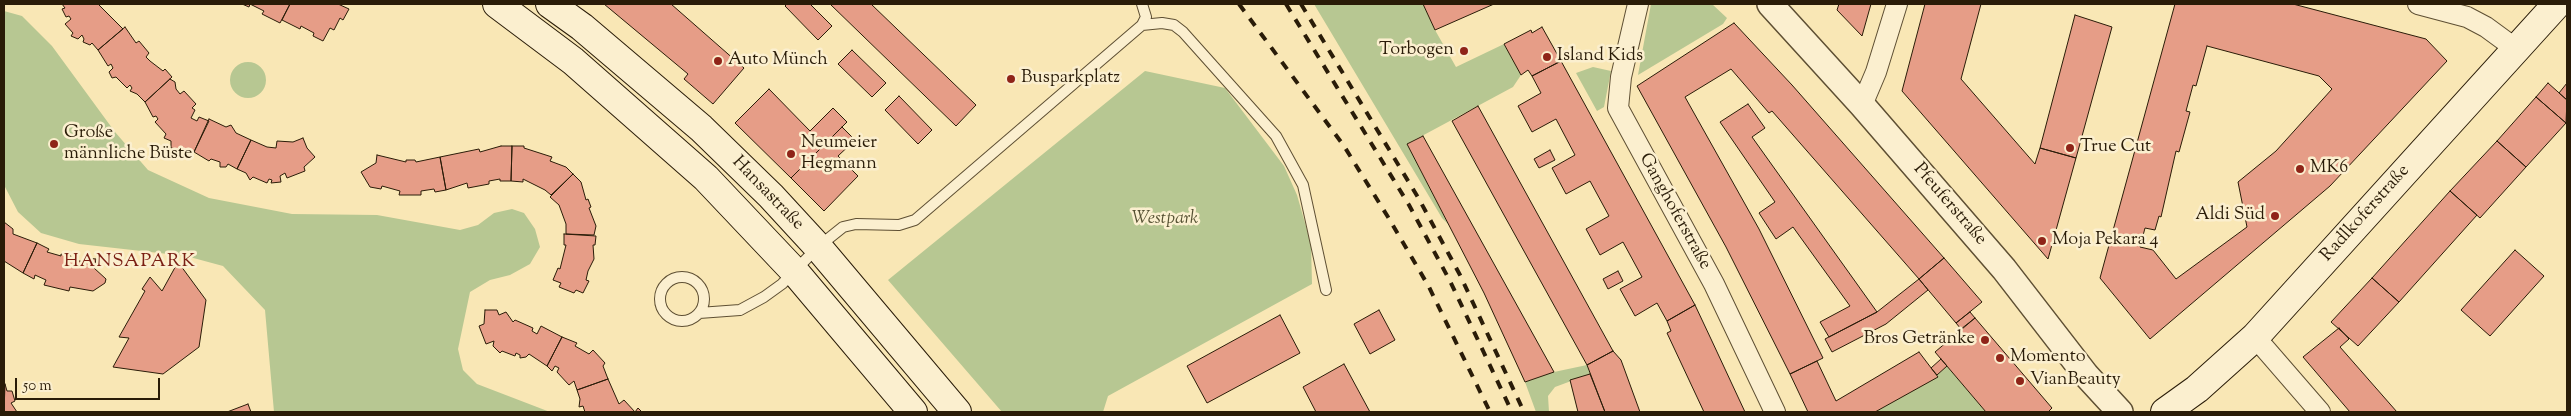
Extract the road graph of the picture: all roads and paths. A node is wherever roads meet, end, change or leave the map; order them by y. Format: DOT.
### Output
graph roads {
  1 [pos="497,4"];
  2 [pos="550,4"];
  3 [pos="1142,4"];
  4 [pos="1638,4"];
  5 [pos="1770,4"];
  6 [pos="1897,4"];
  7 [pos="2418,4"];
  8 [pos="2556,4"];
  9 [pos="1142,25"];
  10 [pos="2516,49"];
  11 [pos="1862,104"];
  12 [pos="818,248"];
  13 [pos="795,272"];
  14 [pos="1326,290"];
  15 [pos="699,313"];
  16 [pos="2256,337"];
  17 [pos="913,412"];
  18 [pos="956,412"];
  19 [pos="1775,412"];
  20 [pos="2120,412"];
  21 [pos="2165,412"];
  22 [pos="2320,412"];
  1 -- 13 [label="main road, Hansastraße"];
  2 -- 12 [label="main road, Hansastraße"];
  3 -- 9 [label="lane"];
  4 -- 19 [label="street, Ganghoferstraße"];
  5 -- 11 [label="street, Pfeuferstraße"];
  6 -- 11 [label="street"];
  7 -- 10 [label="street"];
  8 -- 10 [label="main road, Radlkoferstraße"];
  9 -- 12 [label="lane"];
  9 -- 14 [label="lane"];
  10 -- 16 [label="main road, Radlkoferstraße"];
  11 -- 20 [label="street, Pfeuferstraße"];
  12 -- 13 [label="lane"];
  12 -- 18 [label="main road, Hansastraße"];
  13 -- 15 [label="lane"];
  13 -- 17 [label="main road, Hansastraße"];
  15 -- 15 [label="lane"];
  16 -- 21 [label="main road, Radlkoferstraße"];
  16 -- 22 [label="street"];
}
